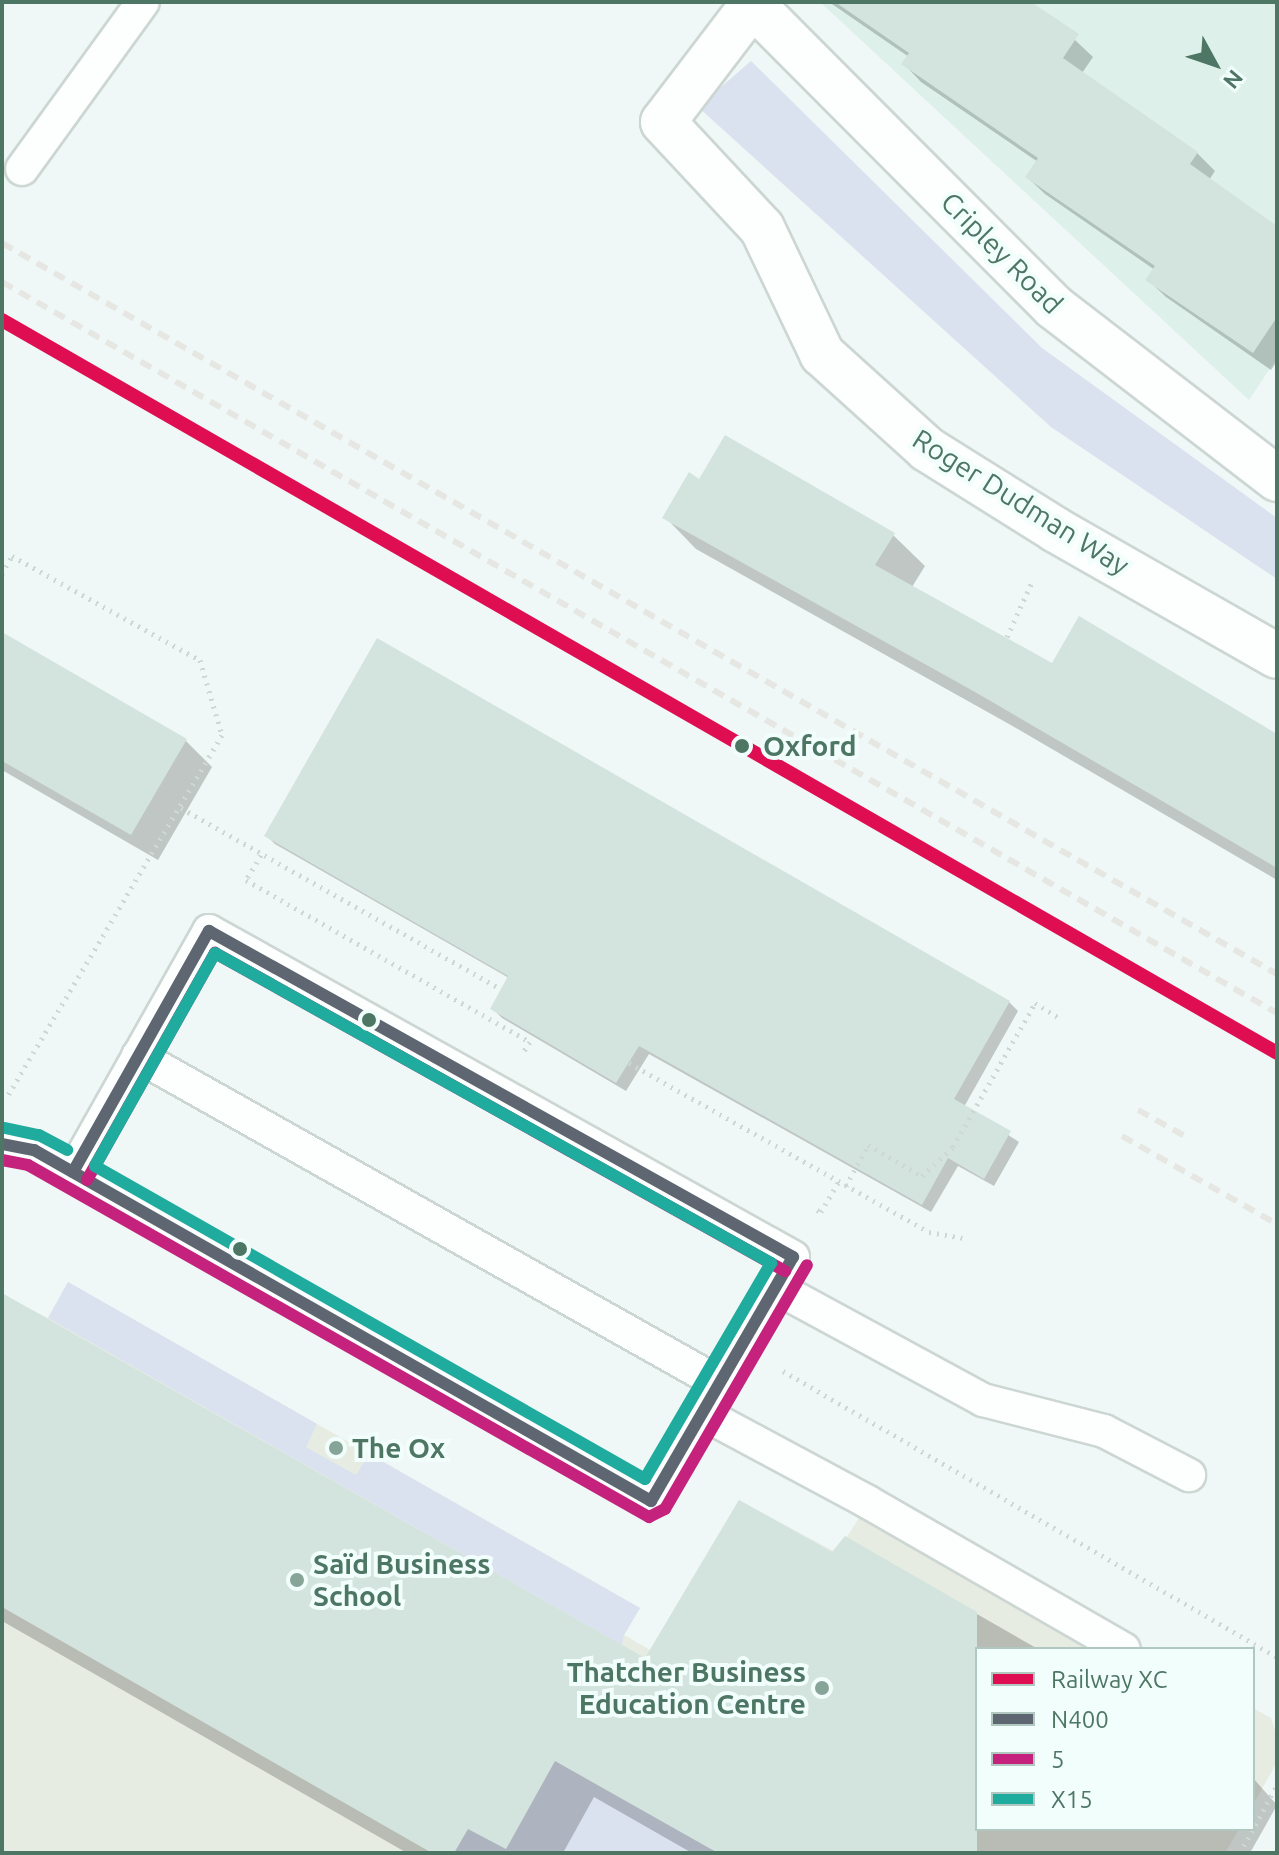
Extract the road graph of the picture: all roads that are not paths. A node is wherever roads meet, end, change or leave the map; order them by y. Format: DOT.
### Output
graph roads {
  1 [pos="143,2"];
  2 [pos="752,3"];
  3 [pos="22,169"];
  4 [pos="1271,463"];
  5 [pos="1277,656"];
  6 [pos="138,1056"];
  7 [pos="2,1144"];
  8 [pos="73,1172"];
  9 [pos="775,1287"];
  10 [pos="719,1383"];
  11 [pos="702,1413"];
  12 [pos="1189,1475"];
  13 [pos="1121,1647"];
  1 -- 3 [label="lane"];
  2 -- 4 [label="street, Cripley Road"];
  2 -- 5 [label="street, Roger Dudman Way"];
  6 -- 8 [label="lane"];
  6 -- 9 [label="lane"];
  6 -- 10 [label="lane"];
  7 -- 8 [label="lane"];
  8 -- 11 [label="lane"];
  9 -- 10 [label="lane"];
  9 -- 12 [label="lane"];
  10 -- 11 [label="lane"];
  11 -- 13 [label="lane"];
}
